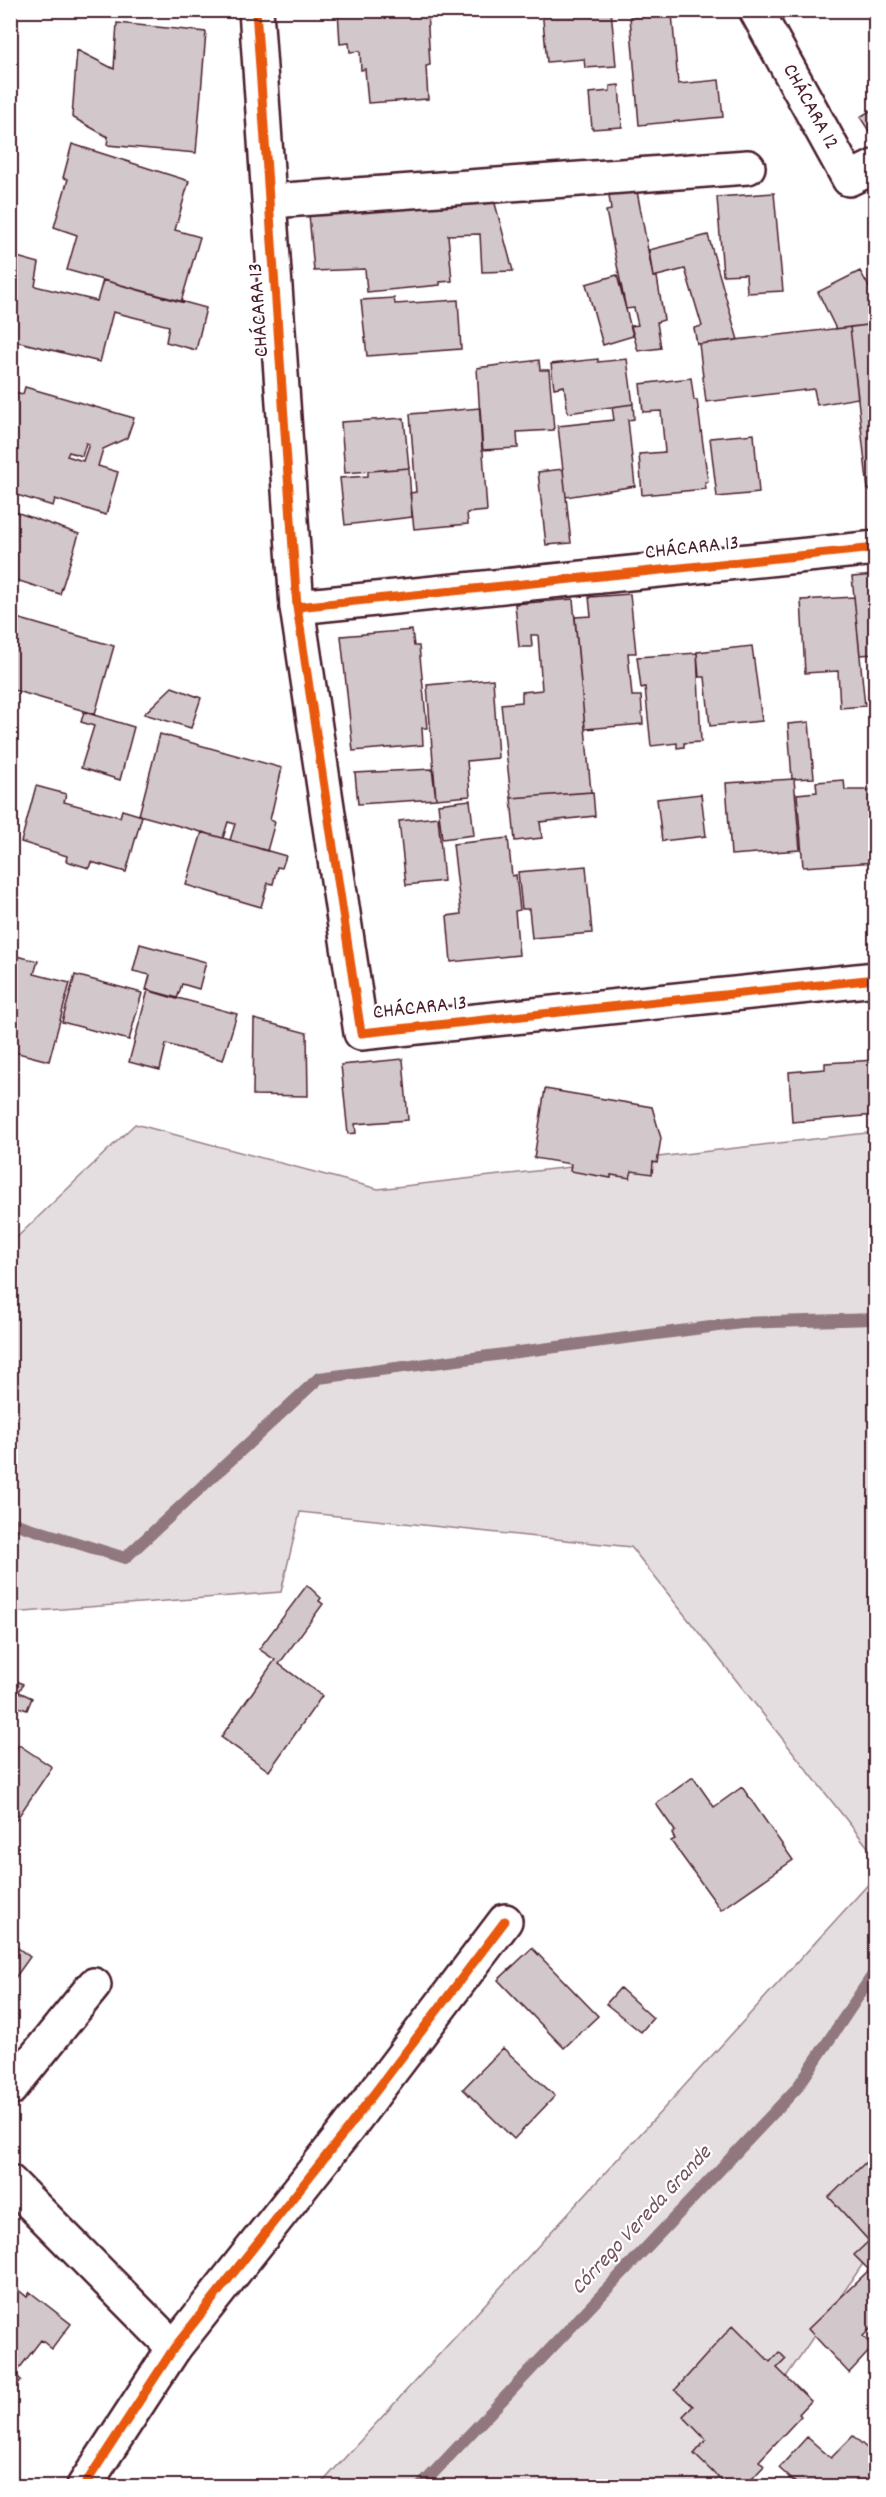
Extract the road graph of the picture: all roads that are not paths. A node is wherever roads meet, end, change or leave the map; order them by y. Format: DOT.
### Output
graph roads {
  1 [pos="256,10"];
  2 [pos="756,10"];
  3 [pos="876,166"];
  4 [pos="748,167"];
  5 [pos="271,201"];
  6 [pos="876,548"];
  7 [pos="297,607"];
  8 [pos="876,979"];
  9 [pos="505,1921"];
  10 [pos="94,1985"];
  11 [pos="10,2089"];
  12 [pos="10,2182"];
  13 [pos="174,2348"];
  14 [pos="84,2487"];
  1 -- 5 [label="street, CHÁCARA 13"];
  2 -- 3 [label="street, CHÁCARA 12"];
  4 -- 5 [label="street"];
  5 -- 7 [label="street, CHÁCARA 13"];
  6 -- 7 [label="street, CHÁCARA 13"];
  7 -- 8 [label="street, CHÁCARA 13"];
  9 -- 13 [label="street"];
  10 -- 11 [label="street"];
  12 -- 13 [label="street"];
  13 -- 14 [label="street"];
}
